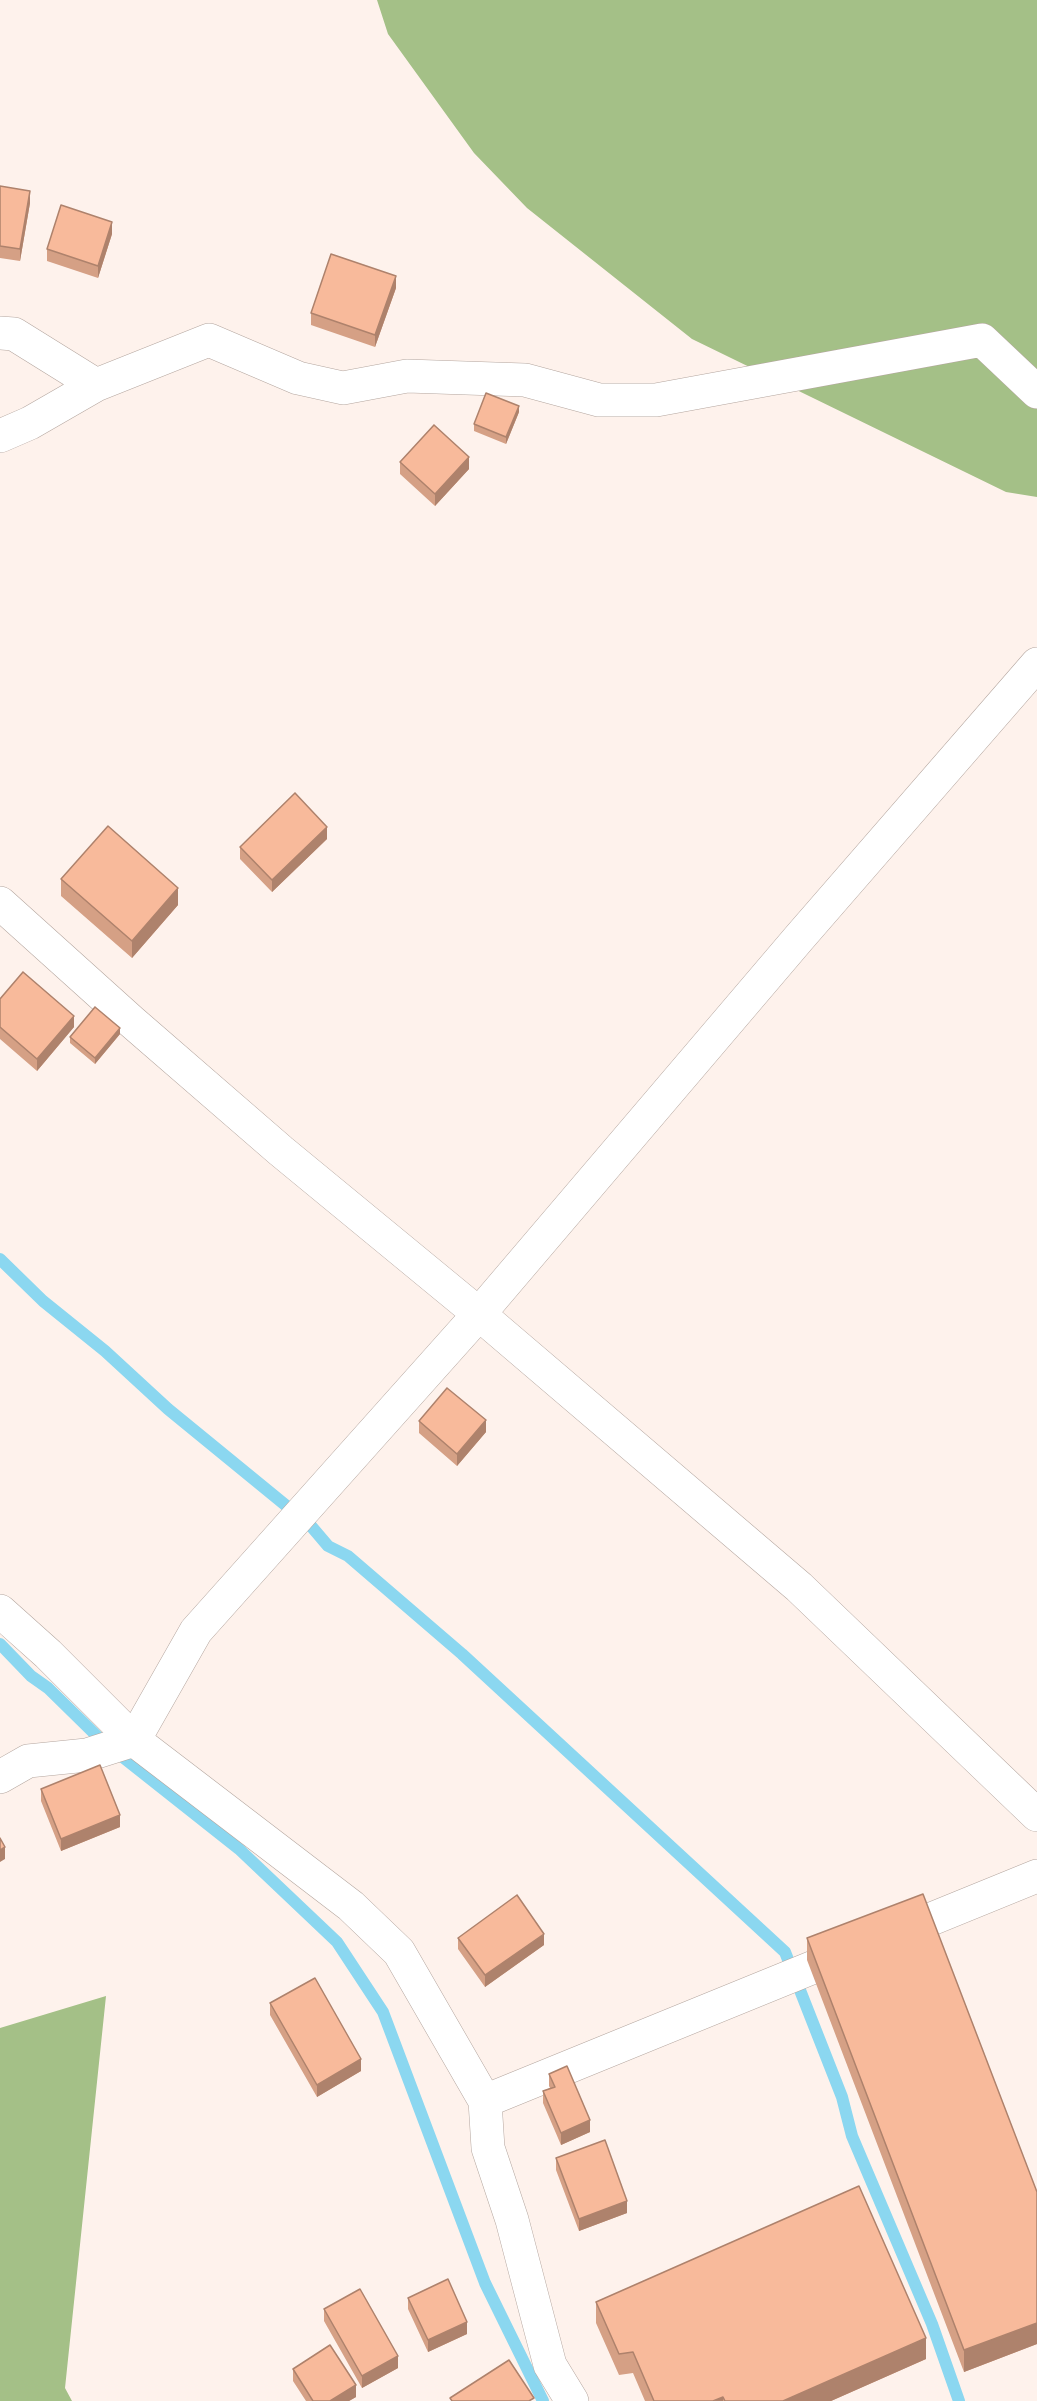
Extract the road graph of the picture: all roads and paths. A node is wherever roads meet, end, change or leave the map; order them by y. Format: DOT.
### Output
graph roads {
  1 [pos="0,333"];
  2 [pos="96,385"];
  3 [pos="1037,392"];
  4 [pos="0,436"];
  5 [pos="1037,664"];
  6 [pos="0,903"];
  7 [pos="479,1314"];
  8 [pos="0,1611"];
  9 [pos="134,1740"];
  10 [pos="0,1777"];
  11 [pos="1037,1815"];
  12 [pos="1037,1876"];
  13 [pos="485,2102"];
  14 [pos="572,2401"];
  1 -- 2 [label="street"];
  2 -- 3 [label="street"];
  2 -- 4 [label="street"];
  5 -- 7 [label="street"];
  6 -- 7 [label="street"];
  7 -- 9 [label="street"];
  7 -- 11 [label="street"];
  8 -- 9 [label="street"];
  9 -- 10 [label="street"];
  9 -- 13 [label="street"];
  12 -- 13 [label="street"];
  13 -- 14 [label="street"];
}
